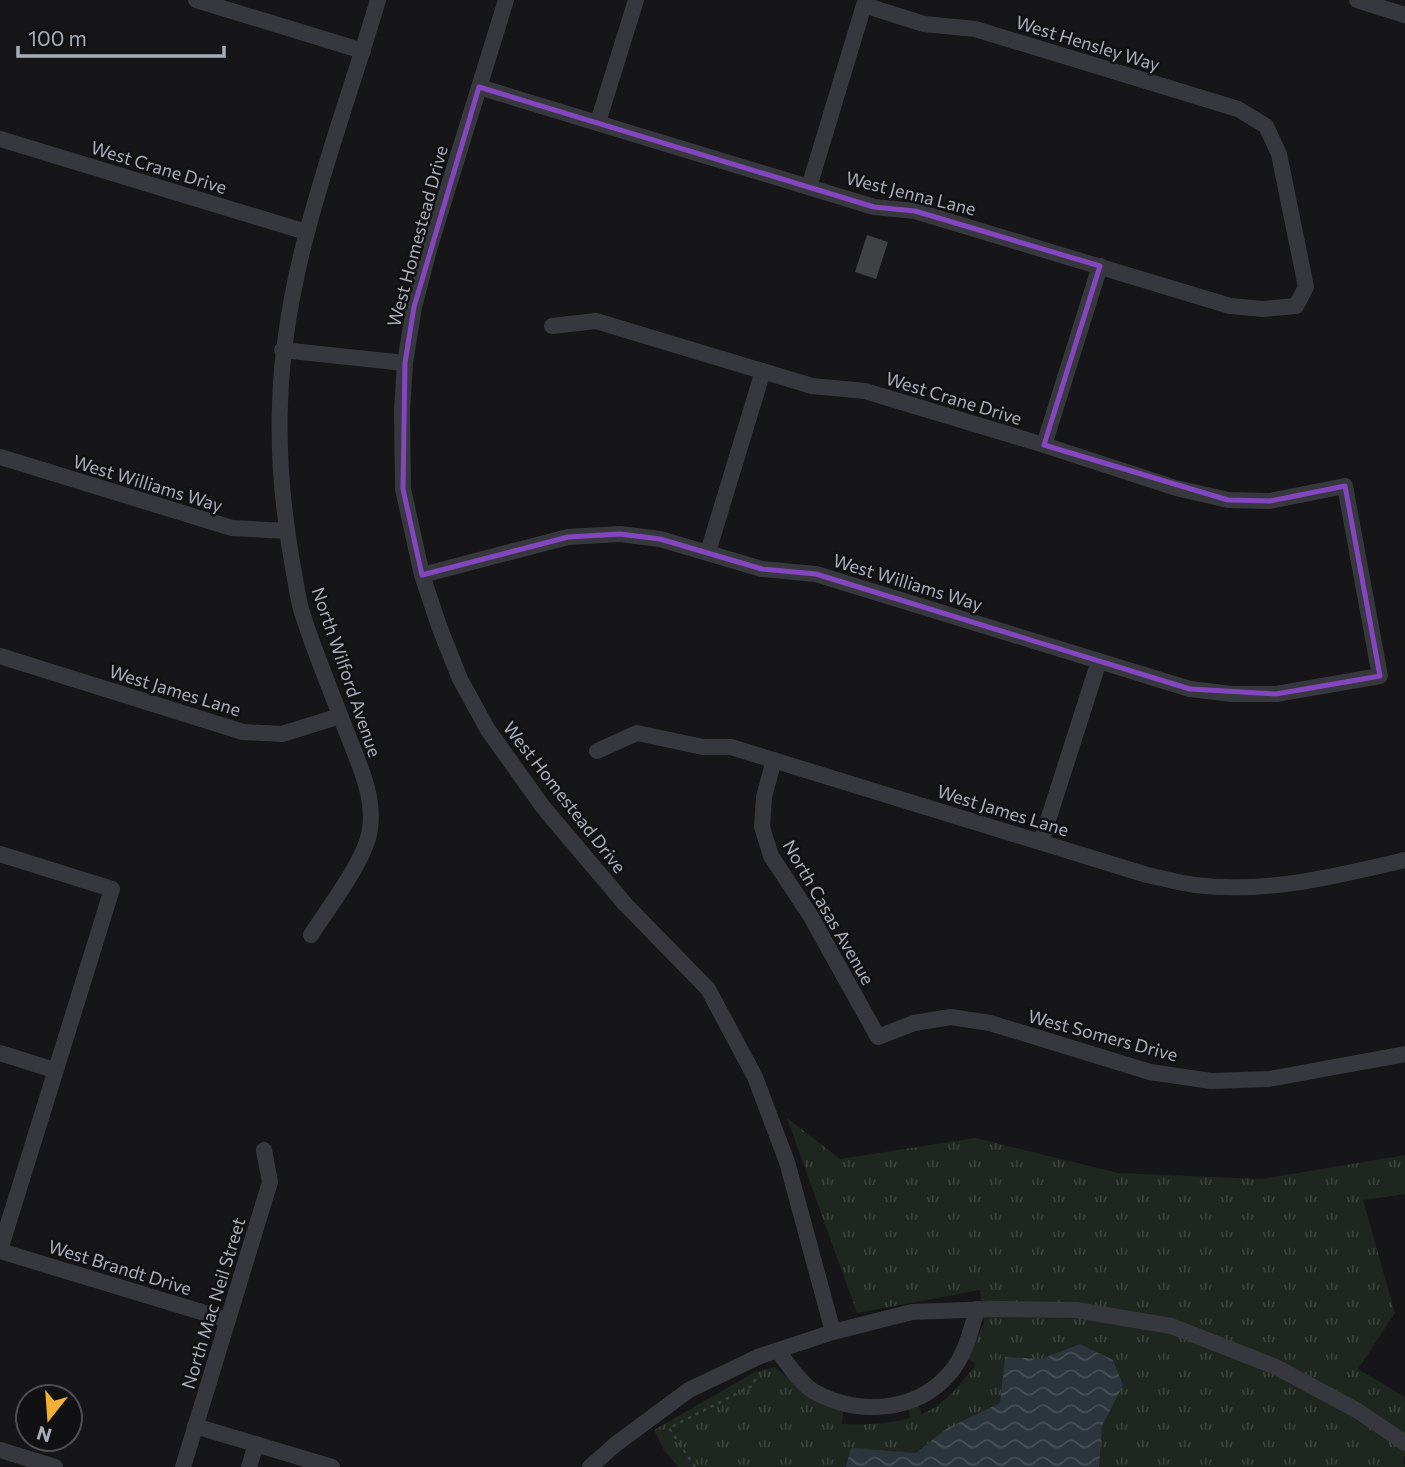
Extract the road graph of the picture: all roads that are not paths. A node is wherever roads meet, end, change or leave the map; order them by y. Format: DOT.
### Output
graph roads {
  1 [pos="196,0"];
  2 [pos="378,0"];
  3 [pos="506,0"];
  4 [pos="636,0"];
  5 [pos="1357,0"];
  6 [pos="1405,15"];
  7 [pos="363,51"];
  8 [pos="479,87"];
  9 [pos="598,122"];
  10 [pos="0,139"];
  11 [pos="809,187"];
  12 [pos="306,232"];
  13 [pos="1100,266"];
  14 [pos="1296,306"];
  15 [pos="552,326"];
  16 [pos="282,351"];
  17 [pos="405,363"];
  18 [pos="764,371"];
  19 [pos="1044,445"];
  20 [pos="0,457"];
  21 [pos="287,530"];
  22 [pos="708,552"];
  23 [pos="422,575"];
  24 [pos="0,656"];
  25 [pos="1099,661"];
  26 [pos="1380,676"];
  27 [pos="340,716"];
  28 [pos="597,751"];
  29 [pos="774,760"];
  30 [pos="1041,842"];
  31 [pos="0,854"];
  32 [pos="1405,860"];
  33 [pos="311,935"];
  34 [pos="878,1037"];
  35 [pos="0,1053"];
  36 [pos="1405,1055"];
  37 [pos="54,1070"];
  38 [pos="264,1150"];
  39 [pos="0,1251"];
  40 [pos="977,1309"];
  41 [pos="228,1320"];
  42 [pos="834,1332"];
  43 [pos="778,1351"];
  44 [pos="195,1426"];
  45 [pos="1405,1443"];
  46 [pos="256,1444"];
  47 [pos="0,1450"];
  48 [pos="55,1467"];
  49 [pos="183,1467"];
  50 [pos="249,1467"];
  51 [pos="332,1467"];
  52 [pos="590,1467"];
  1 -- 7 [label="street"];
  2 -- 7 [label="street, North Wilford Avenue"];
  3 -- 8 [label="street, West Homestead Drive"];
  4 -- 9 [label="street"];
  5 -- 6 [label="street"];
  7 -- 12 [label="street, North Wilford Avenue"];
  8 -- 9 [label="street, West Jenna Lane"];
  8 -- 17 [label="street, West Homestead Drive"];
  9 -- 11 [label="street, West Jenna Lane"];
  10 -- 12 [label="street, West Crane Drive"];
  11 -- 13 [label="street, West Jenna Lane"];
  11 -- 14 [label="street, West Hensley Way"];
  12 -- 16 [label="street, North Wilford Avenue"];
  13 -- 14 [label="street, West Jenna Lane"];
  13 -- 19 [label="street"];
  15 -- 18 [label="street, West Crane Drive"];
  16 -- 17 [label="street"];
  16 -- 21 [label="street, North Wilford Avenue"];
  17 -- 23 [label="street, West Homestead Drive"];
  18 -- 19 [label="street, West Crane Drive"];
  18 -- 22 [label="street"];
  19 -- 26 [label="street, West Crane Drive"];
  20 -- 21 [label="street, West Williams Way"];
  21 -- 27 [label="street, North Wilford Avenue"];
  22 -- 23 [label="street, West Williams Way"];
  22 -- 25 [label="street, West Williams Way"];
  23 -- 42 [label="street, West Homestead Drive"];
  24 -- 27 [label="street, West James Lane"];
  25 -- 26 [label="street, West Williams Way"];
  25 -- 30 [label="street"];
  27 -- 33 [label="street, North Wilford Avenue"];
  28 -- 29 [label="street, West James Lane"];
  29 -- 30 [label="street, West James Lane"];
  29 -- 34 [label="street, North Casas Avenue"];
  30 -- 32 [label="street, West James Lane"];
  31 -- 37 [label="street"];
  34 -- 36 [label="street, West Somers Drive"];
  35 -- 37 [label="street"];
  37 -- 39 [label="street"];
  38 -- 41 [label="street, North Mac Neil Street"];
  39 -- 41 [label="street, West Brandt Drive"];
  40 -- 42 [label="street"];
  40 -- 43 [label="street"];
  40 -- 45 [label="street"];
  41 -- 44 [label="street, North Mac Neil Street"];
  42 -- 43 [label="street"];
  43 -- 52 [label="street"];
  44 -- 46 [label="street"];
  44 -- 49 [label="street, North Mac Neil Street"];
  46 -- 50 [label="street"];
  46 -- 51 [label="street"];
  47 -- 48 [label="street"];
}
